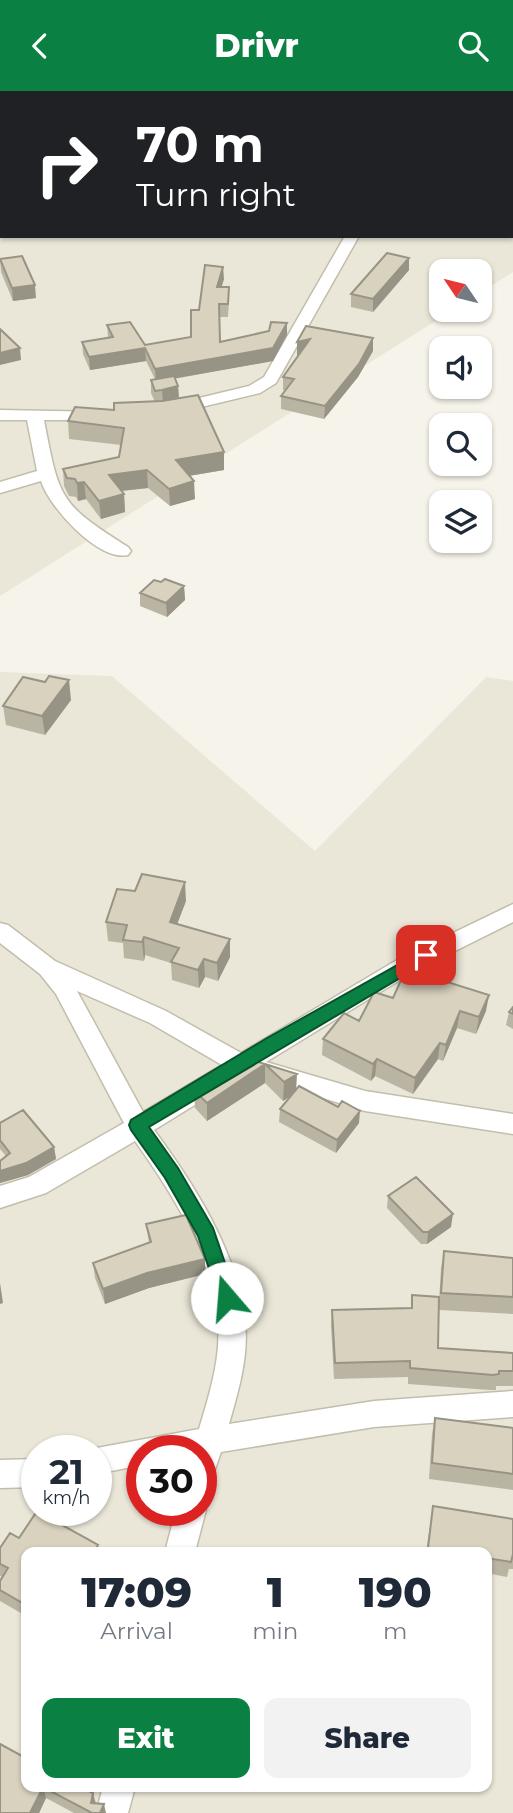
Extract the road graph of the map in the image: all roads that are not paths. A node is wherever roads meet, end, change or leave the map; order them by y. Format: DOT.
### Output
graph roads {
  1 [pos="351,238"];
  2 [pos="149,412"];
  3 [pos="122,413"];
  4 [pos="0,415"];
  5 [pos="35,416"];
  6 [pos="47,474"];
  7 [pos="0,488"];
  8 [pos="122,551"];
  9 [pos="513,912"];
  10 [pos="0,931"];
  11 [pos="48,968"];
  12 [pos="239,1063"];
  13 [pos="513,1124"];
  14 [pos="137,1125"];
  15 [pos="0,1197"];
  16 [pos="513,1404"];
  17 [pos="210,1435"];
  18 [pos="217,1439"];
  19 [pos="21,1473"];
  20 [pos="0,1474"];
  21 [pos="187,1526"];
  22 [pos="181,1547"];
  23 [pos="118,1792"];
  24 [pos="112,1813"];
  1 -- 2 [label="street"];
  3 -- 5 [label="street"];
  4 -- 5 [label="street"];
  5 -- 6 [label="street"];
  6 -- 7 [label="street"];
  6 -- 8 [label="street"];
  9 -- 12 [label="street"];
  10 -- 11 [label="street"];
  11 -- 12 [label="street"];
  11 -- 14 [label="street"];
  12 -- 13 [label="street"];
  12 -- 14 [label="street"];
  14 -- 15 [label="street"];
  14 -- 17 [label="street"];
  16 -- 18 [label="street"];
  19 -- 20 [label="street"];
  21 -- 22 [label="street"];
  23 -- 24 [label="street"];
}
